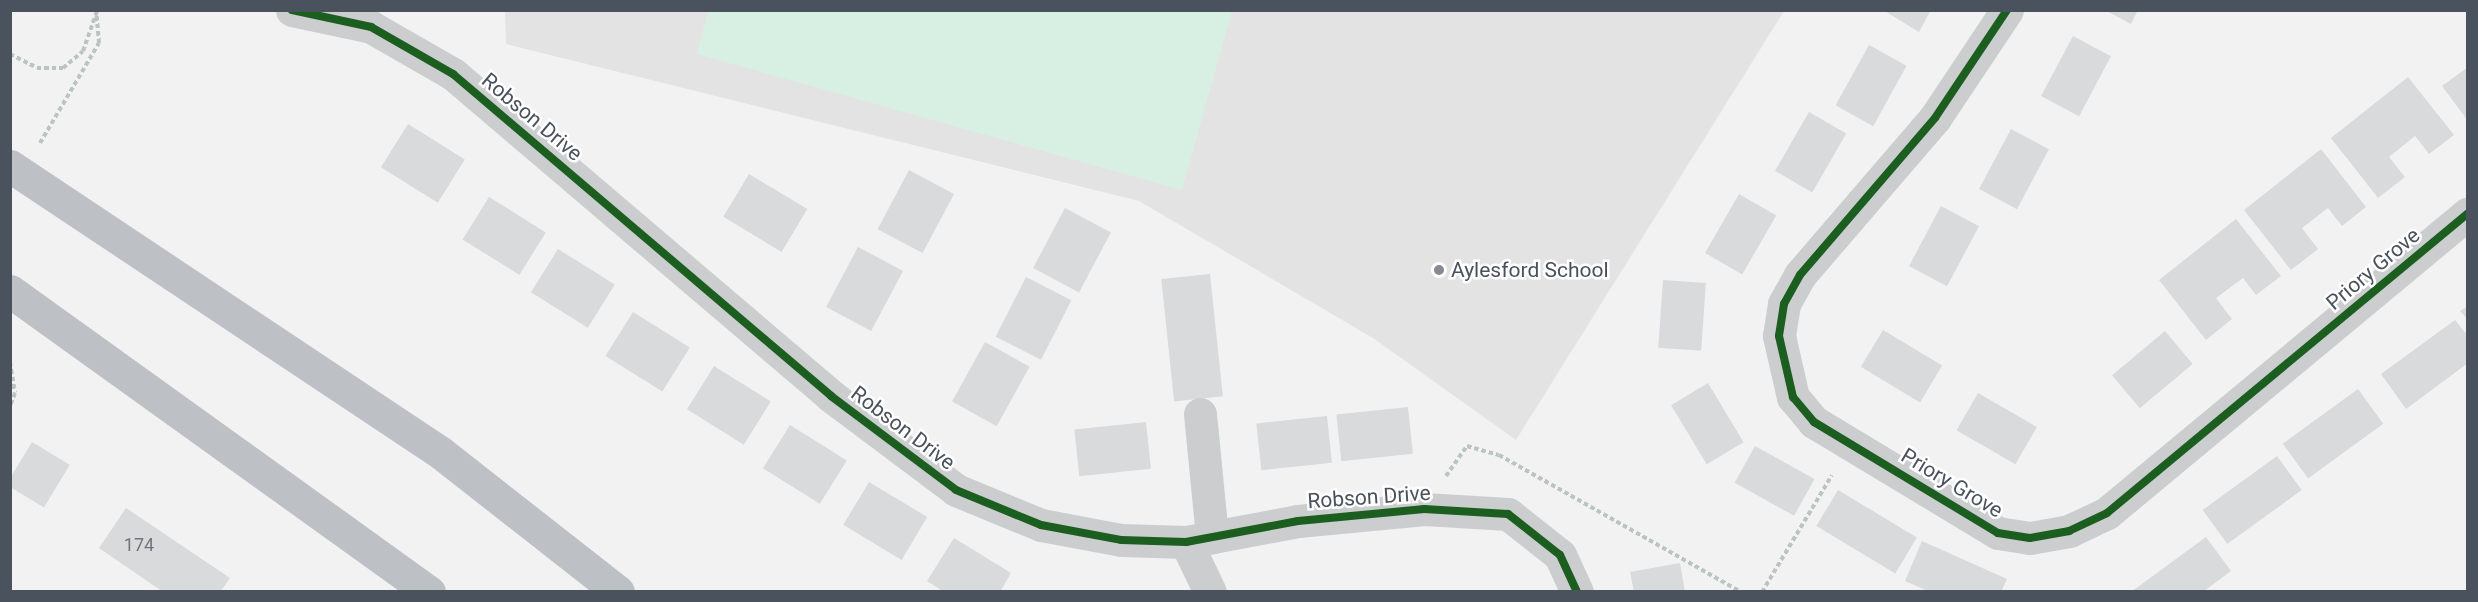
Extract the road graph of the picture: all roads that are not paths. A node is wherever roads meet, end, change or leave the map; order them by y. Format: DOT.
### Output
graph roads {
  1 [pos="292,10"];
  2 [pos="2007,10"];
  3 [pos="22,159"];
  4 [pos="2468,213"];
  5 [pos="10,291"];
  6 [pos="1200,414"];
  7 [pos="1199,540"];
  8 [pos="429,591"];
  9 [pos="618,591"];
  10 [pos="1210,591"];
  11 [pos="1577,591"];
  1 -- 7 [label="street, Robson Drive"];
  2 -- 4 [label="street, Priory Grove"];
  3 -- 9 [label="highway"];
  5 -- 8 [label="highway"];
  6 -- 7 [label="street"];
  7 -- 10 [label="street"];
  7 -- 11 [label="street, Robson Drive"];
}
